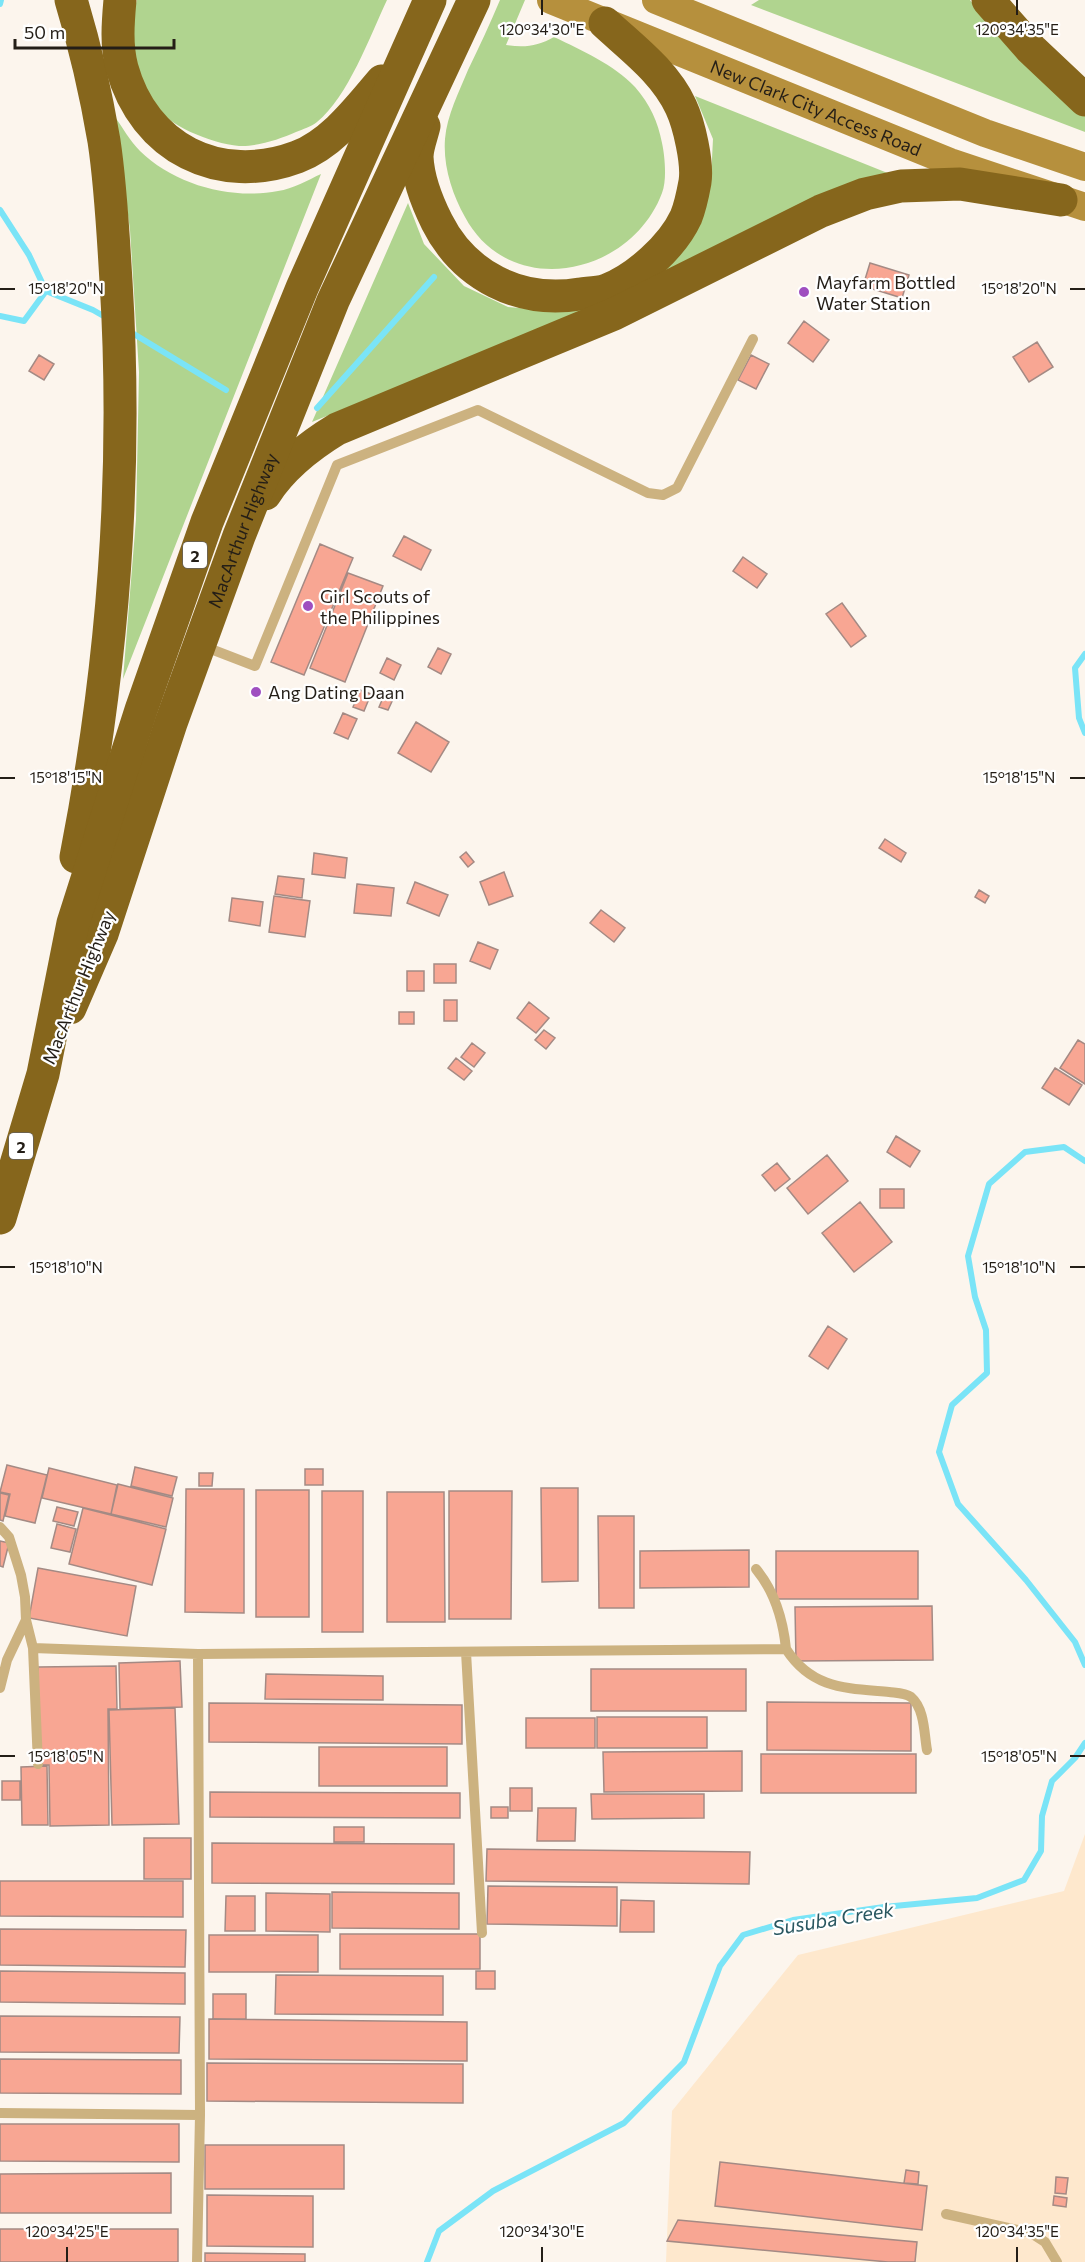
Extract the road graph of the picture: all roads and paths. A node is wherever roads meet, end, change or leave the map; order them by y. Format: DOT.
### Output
graph roads {
  1 [pos="71,0"];
  2 [pos="120,0"];
  3 [pos="430,0"];
  4 [pos="474,0"];
  5 [pos="551,0"];
  6 [pos="656,0"];
  7 [pos="988,0"];
  8 [pos="605,23"];
  9 [pos="404,55"];
  10 [pos="438,72"];
  11 [pos="1085,99"];
  12 [pos="1085,167"];
  13 [pos="1073,204"];
  14 [pos="753,339"];
  15 [pos="239,536"];
  16 [pos="200,645"];
  17 [pos="43,1074"];
  18 [pos="0,1218"];
  19 [pos="0,1527"];
  20 [pos="756,1569"];
  21 [pos="26,1620"];
  22 [pos="33,1648"];
  23 [pos="786,1649"];
  24 [pos="466,1652"];
  25 [pos="198,1654"];
  26 [pos="0,1688"];
  27 [pos="927,1750"];
  28 [pos="38,1764"];
  29 [pos="482,1933"];
  30 [pos="0,2113"];
  31 [pos="200,2115"];
  32 [pos="946,2214"];
  33 [pos="197,2262"];
  34 [pos="1057,2262"];
  1 -- 17 [label="highway"];
  2 -- 9 [label="highway"];
  3 -- 9 [label="highway, MacArthur Highway / 2"];
  4 -- 10 [label="highway, MacArthur Highway / 2"];
  5 -- 8 [label="main road, New Clark City Access Road"];
  6 -- 12 [label="main road"];
  7 -- 11 [label="highway"];
  8 -- 10 [label="highway"];
  8 -- 13 [label="main road, New Clark City Access Road"];
  9 -- 17 [label="highway, MacArthur Highway / 2"];
  10 -- 15 [label="highway, MacArthur Highway / 2"];
  13 -- 15 [label="highway"];
  14 -- 16 [label="lane"];
  15 -- 16 [label="highway, MacArthur Highway / 2"];
  16 -- 17 [label="highway, MacArthur Highway / 2"];
  17 -- 18 [label="highway, MacArthur Highway / 2"];
  19 -- 21 [label="lane"];
  20 -- 23 [label="lane"];
  21 -- 22 [label="lane"];
  21 -- 26 [label="lane"];
  22 -- 25 [label="lane"];
  22 -- 28 [label="lane"];
  23 -- 24 [label="lane"];
  23 -- 27 [label="lane"];
  24 -- 25 [label="lane"];
  24 -- 29 [label="lane"];
  25 -- 31 [label="lane"];
  30 -- 31 [label="lane"];
  31 -- 33 [label="lane"];
  32 -- 34 [label="lane"];
}
